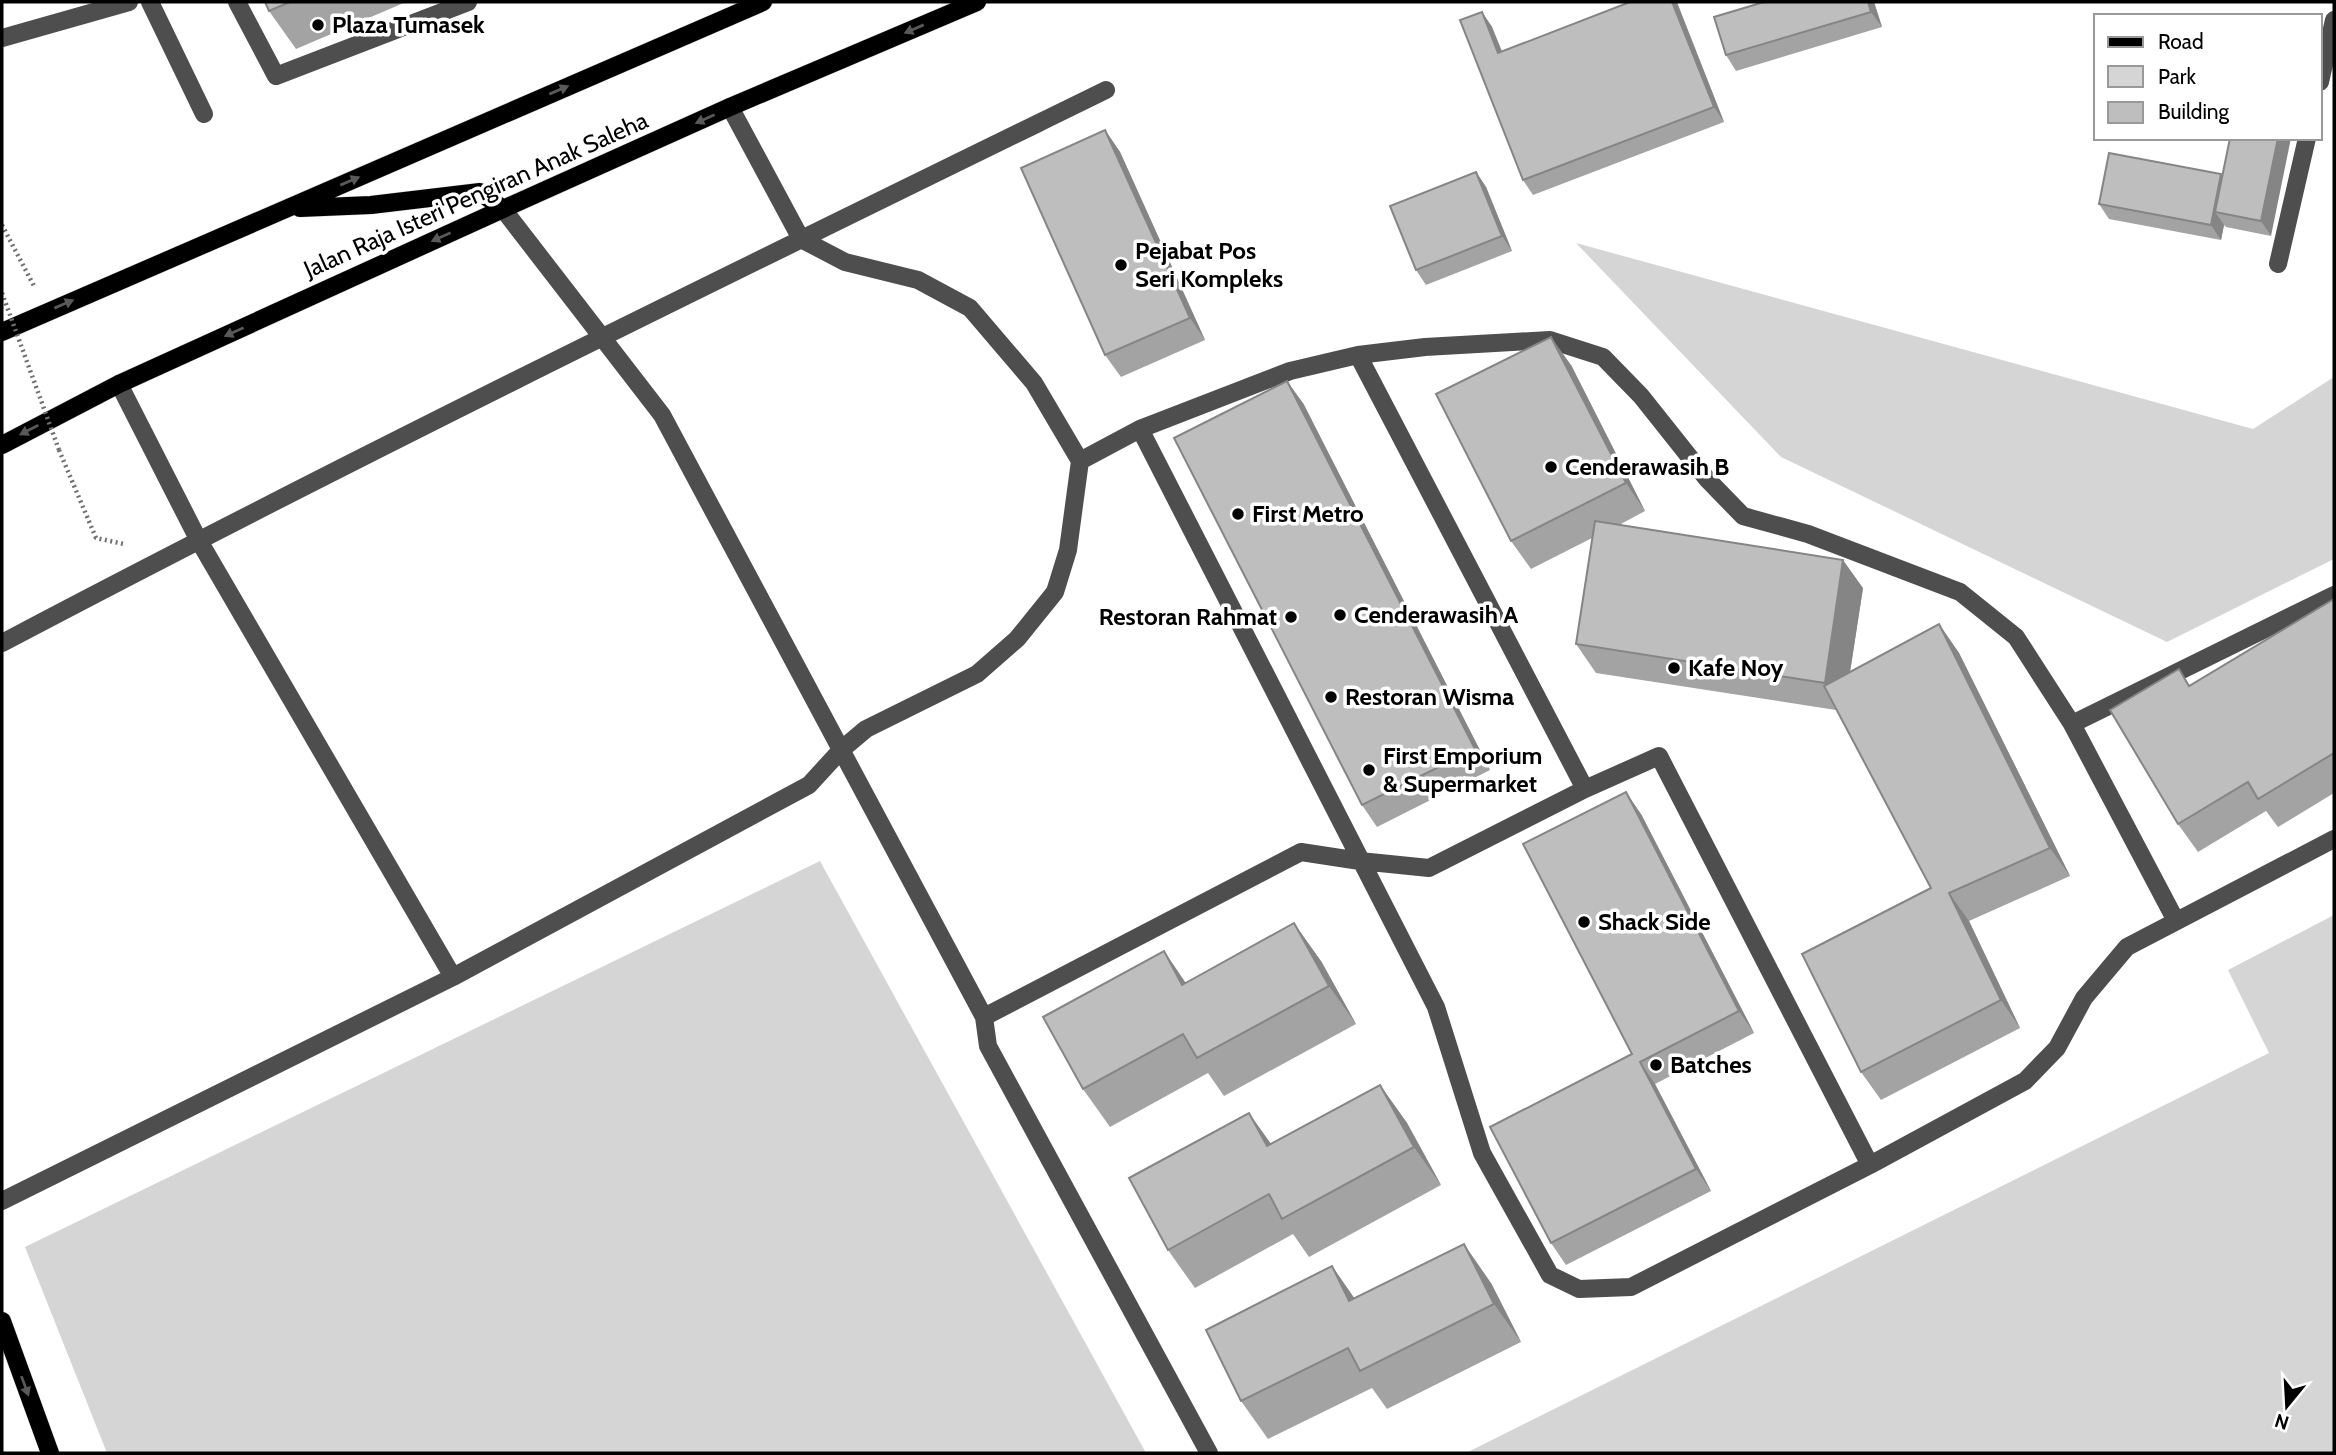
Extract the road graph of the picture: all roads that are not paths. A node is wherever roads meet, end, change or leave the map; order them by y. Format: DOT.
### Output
graph roads {
  1 [pos="129,2"];
  2 [pos="150,2"];
  3 [pos="237,2"];
  4 [pos="468,2"];
  5 [pos="763,2"];
  6 [pos="977,2"];
  7 [pos="2334,20"];
  8 [pos="2,37"];
  9 [pos="2322,73"];
  10 [pos="1106,90"];
  11 [pos="730,107"];
  12 [pos="204,114"];
  13 [pos="2307,140"];
  14 [pos="288,208"];
  15 [pos="503,209"];
  16 [pos="801,239"];
  17 [pos="2278,264"];
  18 [pos="2,332"];
  19 [pos="602,336"];
  20 [pos="1359,355"];
  21 [pos="119,384"];
  22 [pos="1140,429"];
  23 [pos="2,445"];
  24 [pos="1080,461"];
  25 [pos="198,539"];
  26 [pos="2334,595"];
  27 [pos="2,643"];
  28 [pos="2072,724"];
  29 [pos="841,750"];
  30 [pos="1585,789"];
  31 [pos="2334,839"];
  32 [pos="1360,861"];
  33 [pos="2176,921"];
  34 [pos="453,977"];
  35 [pos="984,1017"];
  36 [pos="1870,1165"];
  37 [pos="2,1201"];
  38 [pos="2,1321"];
  39 [pos="50,1453"];
  40 [pos="1209,1453"];
  1 -- 8 [label="lane"];
  2 -- 12 [label="lane"];
  3 -- 4 [label="lane"];
  14 -- 5 [label="main road, one-way"];
  6 -- 11 [label="main road, Jalan Raja Isteri Pengiran Anak Saleha, one-way"];
  7 -- 9 [label="lane"];
  10 -- 16 [label="lane"];
  11 -- 15 [label="main road, Jalan Raja Isteri Pengiran Anak Saleha, one-way"];
  11 -- 16 [label="lane"];
  13 -- 17 [label="lane"];
  14 -- 15 [label="main road"];
  18 -- 14 [label="main road, one-way"];
  15 -- 19 [label="lane"];
  15 -- 21 [label="main road, Jalan Raja Isteri Pengiran Anak Saleha, one-way"];
  16 -- 19 [label="lane"];
  16 -- 24 [label="lane"];
  19 -- 25 [label="lane"];
  19 -- 29 [label="lane"];
  20 -- 22 [label="lane"];
  20 -- 28 [label="lane"];
  20 -- 30 [label="lane"];
  21 -- 23 [label="main road, Jalan Raja Isteri Pengiran Anak Saleha, one-way"];
  21 -- 25 [label="lane"];
  22 -- 24 [label="lane"];
  22 -- 32 [label="lane"];
  24 -- 29 [label="lane"];
  25 -- 27 [label="lane"];
  25 -- 34 [label="lane"];
  26 -- 28 [label="lane"];
  28 -- 33 [label="lane"];
  29 -- 34 [label="lane"];
  29 -- 35 [label="lane"];
  30 -- 32 [label="lane"];
  30 -- 36 [label="lane"];
  31 -- 33 [label="lane"];
  32 -- 35 [label="lane"];
  32 -- 36 [label="lane"];
  33 -- 36 [label="lane"];
  34 -- 37 [label="lane"];
  35 -- 40 [label="lane"];
  38 -- 39 [label="main road, one-way"];
}
